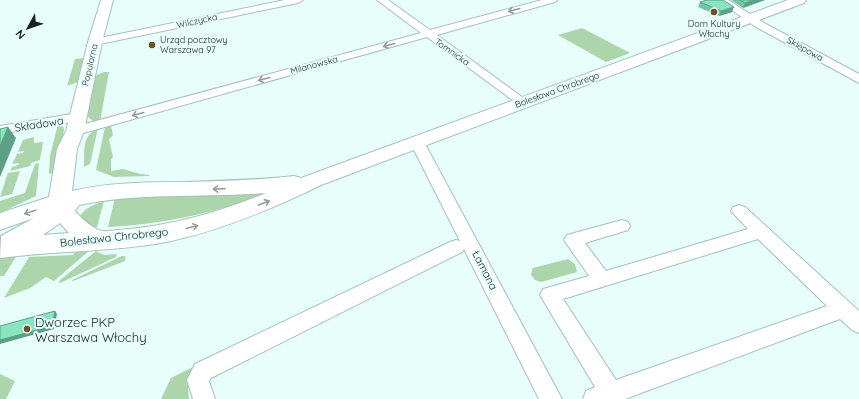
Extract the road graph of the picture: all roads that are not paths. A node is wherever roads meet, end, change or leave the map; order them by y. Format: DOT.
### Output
graph roads {
  1 [pos="107,0"];
  2 [pos="240,0"];
  3 [pos="298,0"];
  4 [pos="382,0"];
  5 [pos="552,0"];
  6 [pos="722,0"];
  7 [pos="800,0"];
  8 [pos="244,11"];
  9 [pos="751,18"];
  10 [pos="427,34"];
  11 [pos="95,42"];
  12 [pos="859,79"];
  13 [pos="523,102"];
  14 [pos="77,124"];
  15 [pos="0,130"];
  16 [pos="417,142"];
  17 [pos="314,180"];
  18 [pos="66,203"];
  19 [pos="739,211"];
  20 [pos="0,222"];
  21 [pos="622,226"];
  22 [pos="762,232"];
  23 [pos="98,240"];
  24 [pos="0,246"];
  25 [pos="456,247"];
  26 [pos="0,249"];
  27 [pos="602,280"];
  28 [pos="843,309"];
  29 [pos="859,324"];
  30 [pos="602,396"];
  31 [pos="204,399"];
  32 [pos="551,399"];
  1 -- 11 [label="main road, Popularna"];
  2 -- 8 [label="street"];
  3 -- 8 [label="street, Wilczycka"];
  4 -- 10 [label="street, Tomnicka"];
  5 -- 10 [label="street, Milanowska, one-way"];
  6 -- 9 [label="street, Sklepowa"];
  7 -- 9 [label="main road, Bolesława Chrobrego"];
  8 -- 11 [label="street, Wilczycka"];
  9 -- 12 [label="street, Sklepowa"];
  9 -- 13 [label="main road, Bolesława Chrobrego"];
  10 -- 13 [label="street, Tomnicka"];
  10 -- 14 [label="street, Milanowska, one-way"];
  11 -- 14 [label="main road, Popularna"];
  13 -- 16 [label="main road, Bolesława Chrobrego"];
  14 -- 15 [label="street, Składowa"];
  14 -- 18 [label="main road, Popularna"];
  16 -- 17 [label="main road, Bolesława Chrobrego"];
  16 -- 32 [label="street, Łamana"];
  17 -- 18 [label="main road, Bolesława Chrobrego, one-way"];
  23 -- 17 [label="main road, Bolesława Chrobrego, one-way"];
  18 -- 20 [label="main road, Bolesława Chrobrego, one-way"];
  18 -- 23 [label="main road"];
  18 -- 24 [label="main road"];
  19 -- 22 [label="street"];
  21 -- 27 [label="street"];
  22 -- 27 [label="street"];
  22 -- 28 [label="street"];
  23 -- 26 [label="main road, Bolesława Chrobrego"];
  25 -- 31 [label="street"];
  27 -- 30 [label="street"];
  28 -- 29 [label="street"];
  28 -- 30 [label="street"];
}
